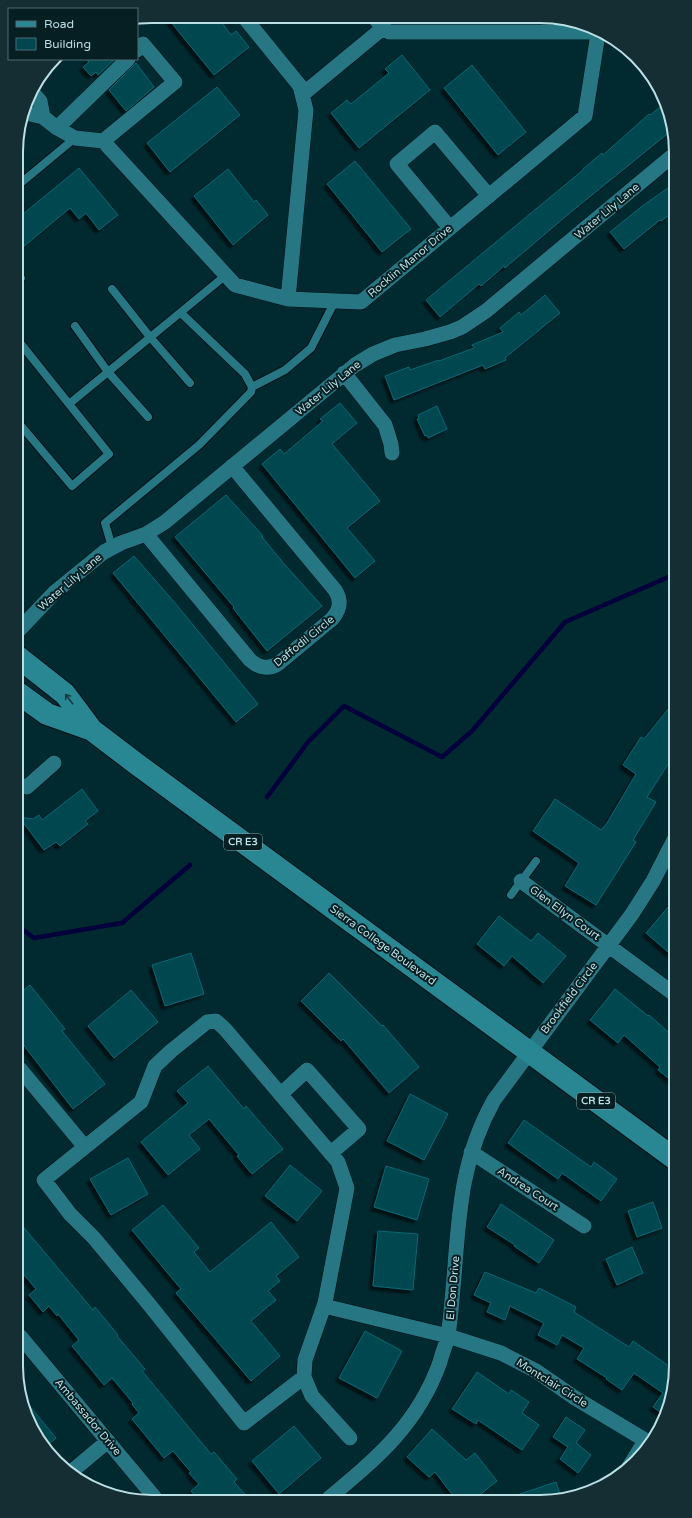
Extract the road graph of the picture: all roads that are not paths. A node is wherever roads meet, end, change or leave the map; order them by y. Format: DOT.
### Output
graph roads {
  1 [pos="249,23"];
  2 [pos="379,23"];
  3 [pos="586,32"];
  4 [pos="598,37"];
  5 [pos="138,49"];
  6 [pos="127,60"];
  7 [pos="303,94"];
  8 [pos="35,96"];
  9 [pos="29,113"];
  10 [pos="43,118"];
  11 [pos="57,128"];
  12 [pos="75,138"];
  13 [pos="103,141"];
  14 [pos="669,159"];
  15 [pos="23,181"];
  16 [pos="489,196"];
  17 [pos="450,228"];
  18 [pos="226,275"];
  19 [pos="112,289"];
  20 [pos="288,300"];
  21 [pos="335,301"];
  22 [pos="181,313"];
  23 [pos="75,326"];
  24 [pos="150,337"];
  25 [pos="23,346"];
  26 [pos="108,372"];
  27 [pos="344,374"];
  28 [pos="190,383"];
  29 [pos="252,387"];
  30 [pos="69,404"];
  31 [pos="148,417"];
  32 [pos="23,428"];
  33 [pos="392,454"];
  34 [pos="232,466"];
  35 [pos="146,534"];
  36 [pos="112,547"];
  37 [pos="23,626"];
  38 [pos="23,660"];
  39 [pos="23,697"];
  40 [pos="92,730"];
  41 [pos="54,763"];
  42 [pos="23,786"];
  43 [pos="669,849"];
  44 [pos="536,861"];
  45 [pos="521,881"];
  46 [pos="511,894"];
  47 [pos="608,945"];
  48 [pos="669,990"];
  49 [pos="529,1052"];
  50 [pos="23,1073"];
  51 [pos="280,1094"];
  52 [pos="85,1147"];
  53 [pos="471,1152"];
  54 [pos="331,1153"];
  55 [pos="669,1155"];
  56 [pos="584,1226"];
  57 [pos="324,1306"];
  58 [pos="448,1336"];
  59 [pos="23,1340"];
  60 [pos="304,1377"];
  61 [pos="350,1438"];
  62 [pos="645,1440"];
  63 [pos="108,1442"];
  64 [pos="75,1469"];
  65 [pos="153,1495"];
  66 [pos="333,1495"];
  1 -- 7 [label="street"];
  2 -- 3 [label="street"];
  2 -- 7 [label="street"];
  4 -- 16 [label="street, Rocklin Manor Drive"];
  5 -- 13 [label="street"];
  6 -- 11 [label="street"];
  7 -- 20 [label="street"];
  8 -- 10 [label="street"];
  9 -- 10 [label="street"];
  10 -- 11 [label="street"];
  11 -- 12 [label="street"];
  12 -- 13 [label="street"];
  12 -- 15 [label="lane"];
  13 -- 18 [label="street, Rocklin Manor Drive"];
  14 -- 27 [label="street, Water Lily Lane"];
  16 -- 17 [label="street, Rocklin Manor Drive"];
  16 -- 17 [label="street"];
  17 -- 21 [label="street, Rocklin Manor Drive"];
  18 -- 20 [label="street, Rocklin Manor Drive"];
  18 -- 22 [label="lane"];
  19 -- 24 [label="lane"];
  20 -- 21 [label="street, Rocklin Manor Drive"];
  21 -- 29 [label="lane"];
  22 -- 24 [label="lane"];
  22 -- 29 [label="lane"];
  23 -- 26 [label="lane"];
  24 -- 26 [label="lane"];
  24 -- 28 [label="lane"];
  25 -- 30 [label="lane"];
  26 -- 30 [label="lane"];
  26 -- 31 [label="lane"];
  27 -- 33 [label="street"];
  27 -- 34 [label="street, Water Lily Lane"];
  29 -- 36 [label="lane"];
  30 -- 32 [label="lane"];
  34 -- 35 [label="street, Water Lily Lane"];
  34 -- 35 [label="street, Daffodil Circle"];
  35 -- 36 [label="street, Water Lily Lane"];
  36 -- 37 [label="street, Water Lily Lane"];
  40 -- 38 [label="main road, Sierra College Boulevard / CR E3, one-way"];
  39 -- 40 [label="main road, Sierra College Boulevard / CR E3"];
  40 -- 49 [label="main road, Sierra College Boulevard / CR E3"];
  41 -- 42 [label="street"];
  43 -- 47 [label="street, Brookfield Circle"];
  44 -- 45 [label="lane"];
  45 -- 46 [label="lane"];
  45 -- 47 [label="street, Glen Ellyn Court"];
  47 -- 48 [label="street"];
  47 -- 49 [label="street, Brookfield Circle"];
  49 -- 53 [label="street, El Don Drive"];
  49 -- 55 [label="main road, Sierra College Boulevard / CR E3"];
  50 -- 52 [label="street"];
  51 -- 52 [label="street"];
  51 -- 54 [label="street"];
  51 -- 54 [label="street"];
  52 -- 60 [label="street"];
  53 -- 56 [label="street, Andrea Court"];
  53 -- 58 [label="street, El Don Drive"];
  54 -- 57 [label="street"];
  57 -- 58 [label="street, Montclair Circle"];
  57 -- 60 [label="street"];
  58 -- 62 [label="street, Montclair Circle"];
  58 -- 66 [label="street, El Don Drive"];
  59 -- 63 [label="street, Ambassador Drive"];
  60 -- 61 [label="street"];
  63 -- 64 [label="street"];
  63 -- 65 [label="street, Ambassador Drive"];
}
